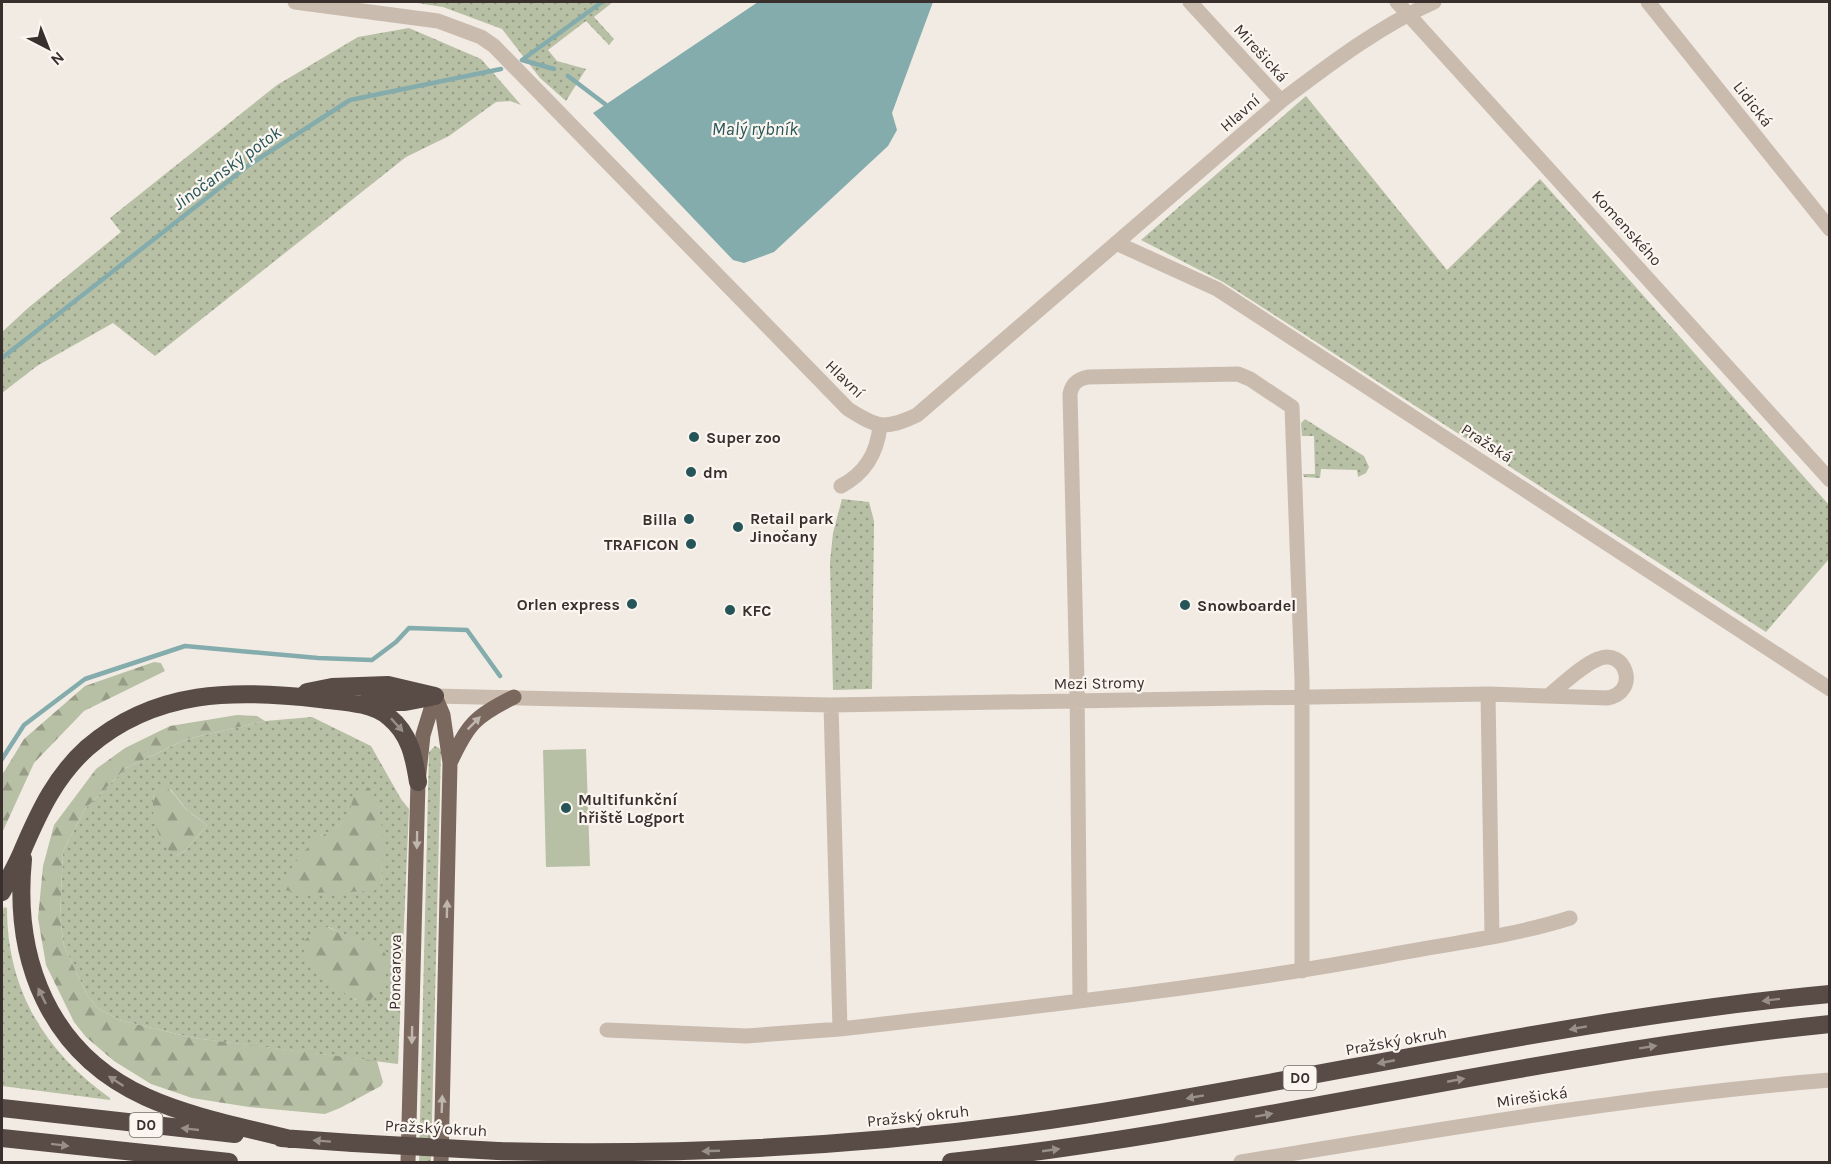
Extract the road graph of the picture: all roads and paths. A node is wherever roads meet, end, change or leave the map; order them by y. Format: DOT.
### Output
graph roads {
  1 [pos="295,2"];
  2 [pos="1190,2"];
  3 [pos="1398,2"];
  4 [pos="1434,2"];
  5 [pos="1648,2"];
  6 [pos="1408,14"];
  7 [pos="1281,101"];
  8 [pos="1830,229"];
  9 [pos="1116,243"];
  10 [pos="880,426"];
  11 [pos="1830,480"];
  12 [pos="841,486"];
  13 [pos="1830,689"];
  14 [pos="1488,694"];
  15 [pos="290,695"];
  16 [pos="435,696"];
  17 [pos="1548,696"];
  18 [pos="513,697"];
  19 [pos="1302,697"];
  20 [pos="1077,701"];
  21 [pos="345,702"];
  22 [pos="831,705"];
  23 [pos="450,763"];
  24 [pos="418,782"];
  25 [pos="24,849"];
  26 [pos="2,892"];
  27 [pos="1570,918"];
  28 [pos="1492,936"];
  29 [pos="1302,971"];
  30 [pos="1830,994"];
  31 [pos="1080,1001"];
  32 [pos="1830,1024"];
  33 [pos="840,1029"];
  34 [pos="608,1030"];
  35 [pos="1830,1080"];
  36 [pos="2,1108"];
  37 [pos="2,1138"];
  38 [pos="290,1139"];
  39 [pos="229,1162"];
  40 [pos="408,1162"];
  41 [pos="441,1162"];
  42 [pos="951,1162"];
  43 [pos="1241,1162"];
  1 -- 10 [label="street, Hlavní"];
  2 -- 7 [label="street, Mirešická"];
  3 -- 6 [label="street, Komenského"];
  4 -- 6 [label="street, Hlavní"];
  5 -- 8 [label="street, Lidická"];
  6 -- 7 [label="street, Hlavní"];
  6 -- 11 [label="street, Komenského"];
  7 -- 9 [label="street, Hlavní"];
  9 -- 10 [label="street, Hlavní"];
  9 -- 13 [label="street, Pražská"];
  10 -- 12 [label="street"];
  14 -- 17 [label="street, Mezi Stromy"];
  14 -- 19 [label="street, Mezi Stromy"];
  14 -- 28 [label="street"];
  15 -- 16 [label="highway"];
  15 -- 21 [label="highway"];
  15 -- 25 [label="highway"];
  16 -- 18 [label="street, Mezi Stromy"];
  16 -- 21 [label="highway"];
  16 -- 23 [label="main road"];
  16 -- 24 [label="main road, Poncarova"];
  17 -- 17 [label="street, Mezi Stromy"];
  18 -- 22 [label="street, Mezi Stromy"];
  23 -- 18 [label="main road, one-way"];
  19 -- 20 [label="street, Mezi Stromy"];
  19 -- 20 [label="street"];
  19 -- 29 [label="street"];
  20 -- 22 [label="street, Mezi Stromy"];
  20 -- 31 [label="street"];
  21 -- 24 [label="highway, one-way"];
  22 -- 33 [label="street"];
  41 -- 23 [label="main road, one-way"];
  24 -- 40 [label="main road, Poncarova, one-way"];
  25 -- 26 [label="highway"];
  38 -- 25 [label="highway, one-way"];
  27 -- 28 [label="street"];
  28 -- 29 [label="street"];
  29 -- 31 [label="street"];
  30 -- 38 [label="highway, Pražský okruh / D0, one-way, bridge"];
  31 -- 33 [label="street"];
  42 -- 32 [label="highway, D0, one-way"];
  33 -- 34 [label="street"];
  35 -- 43 [label="street, Mirešická"];
  38 -- 36 [label="highway, Pražský okruh / D0, one-way"];
  37 -- 39 [label="highway, D0, one-way"];
}
